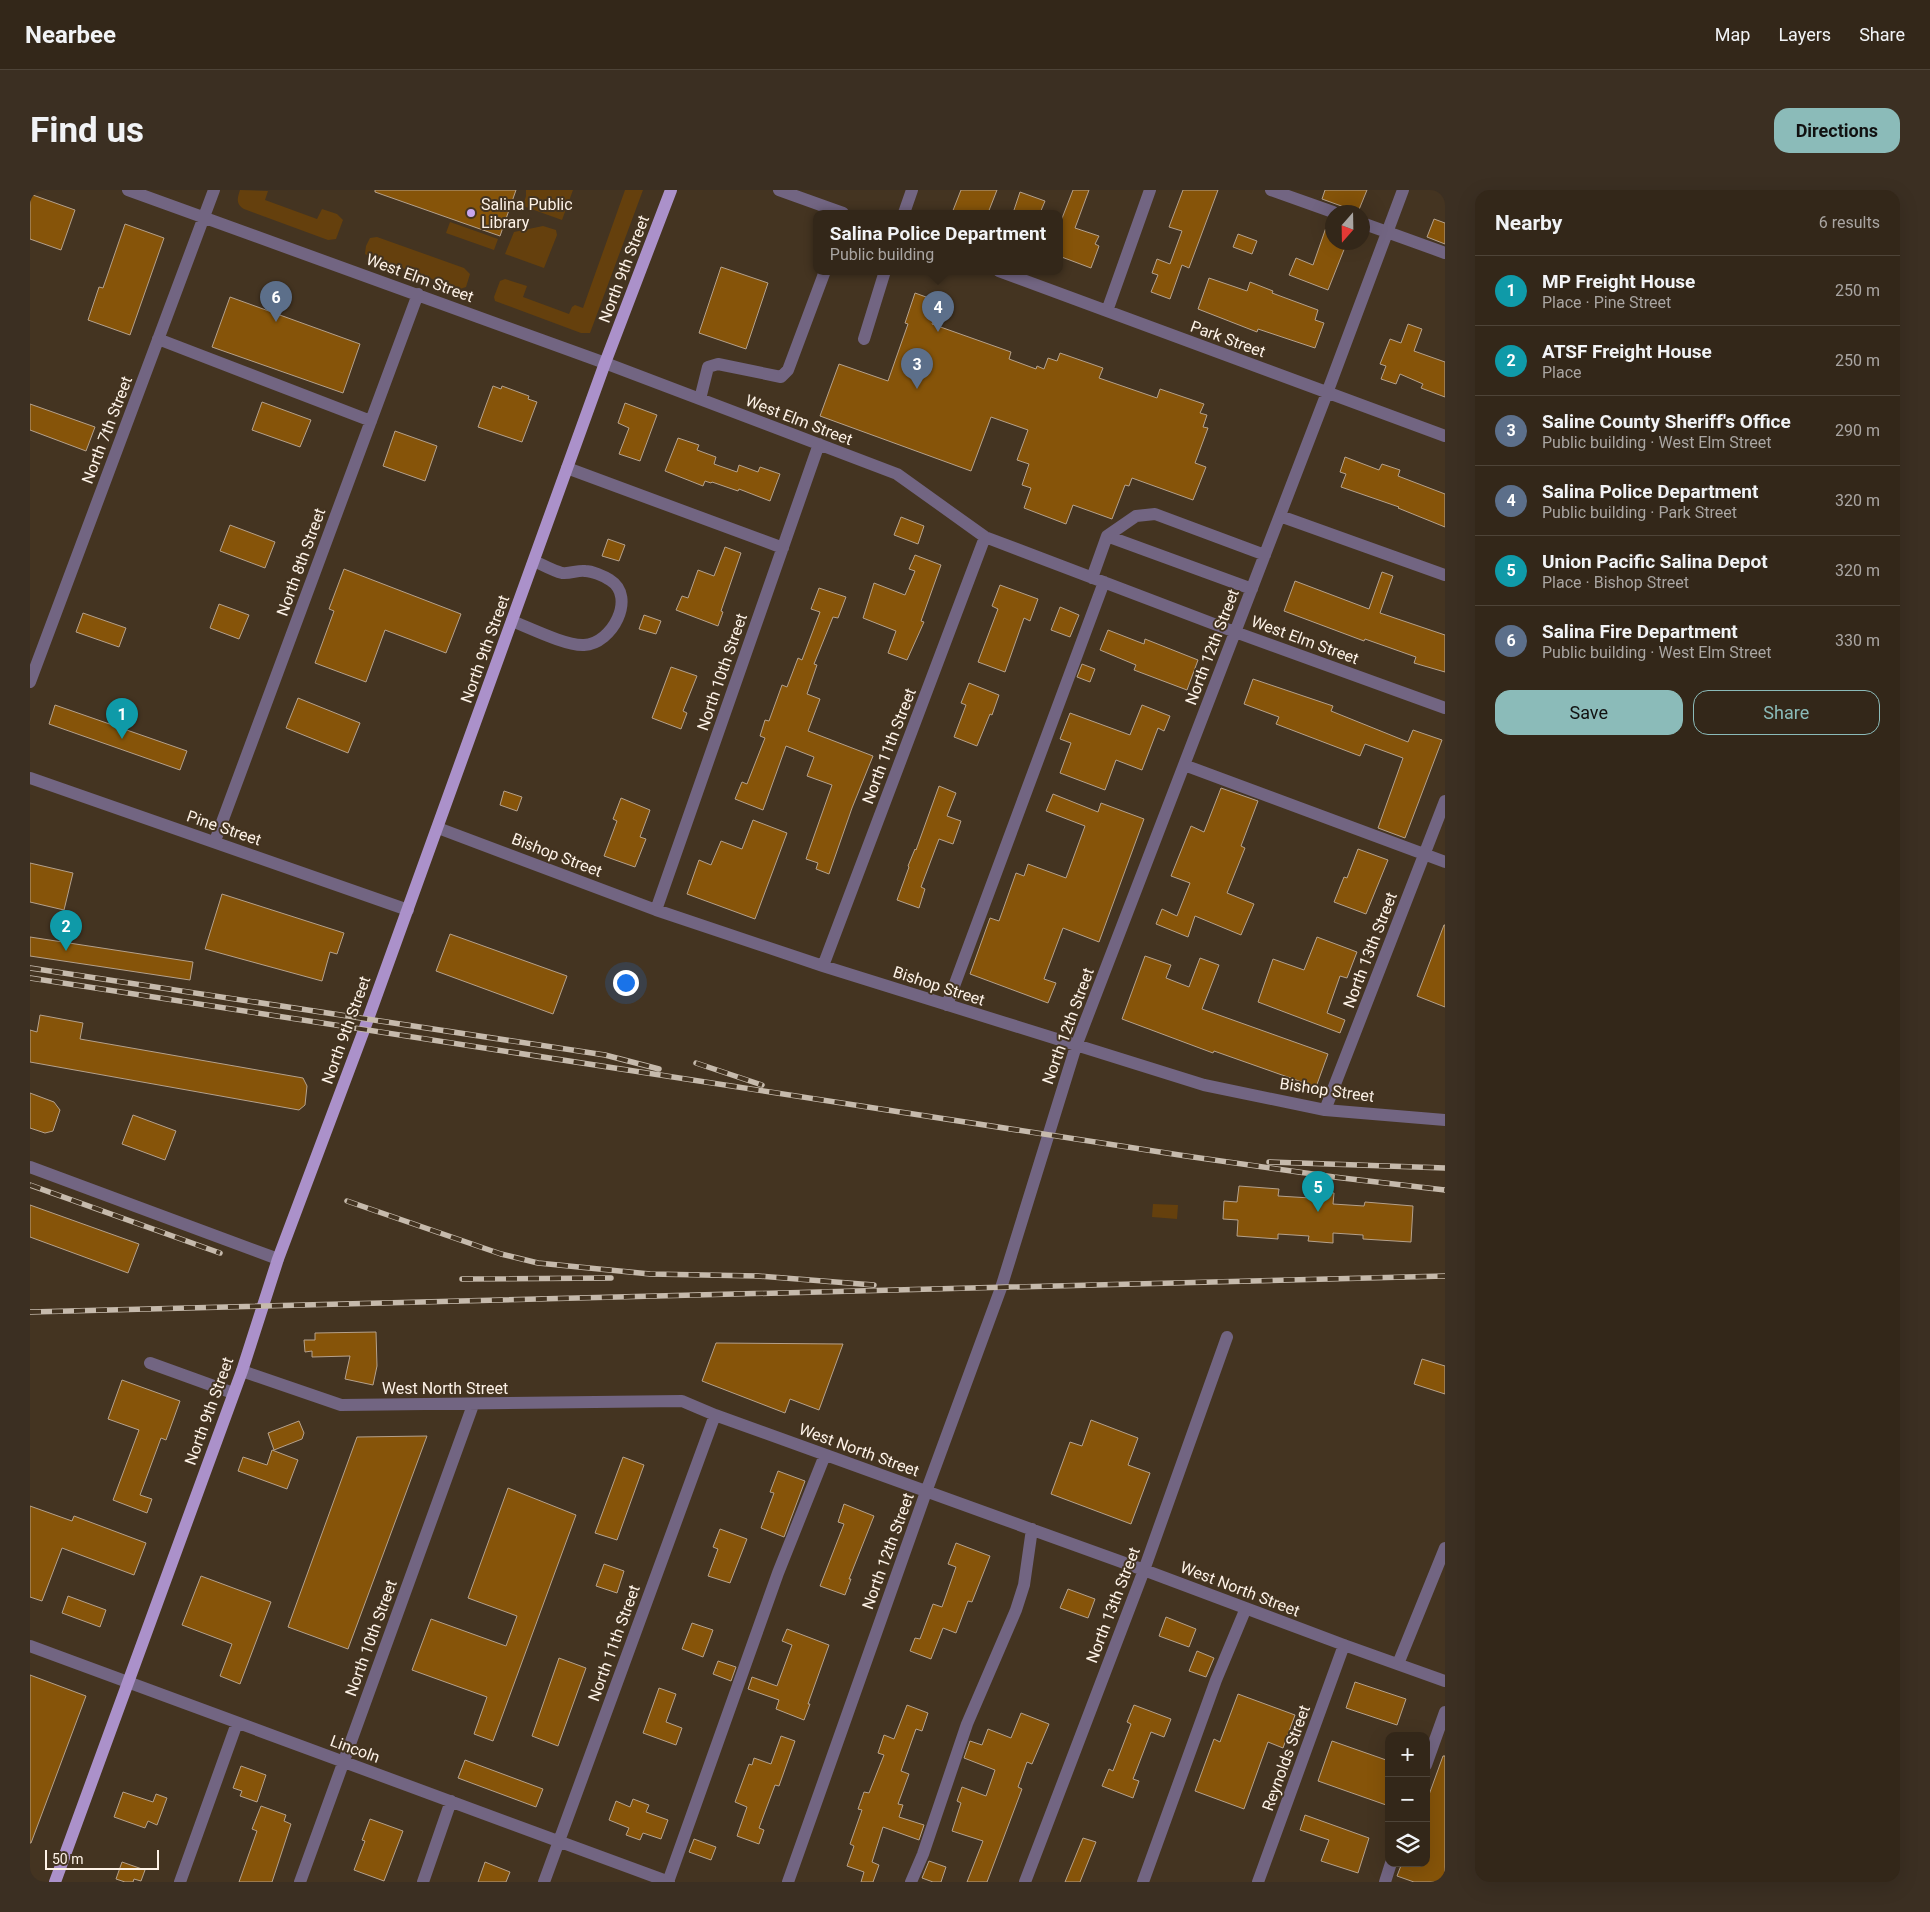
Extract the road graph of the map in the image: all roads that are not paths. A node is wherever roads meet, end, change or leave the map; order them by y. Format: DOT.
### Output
graph roads {
  1 [pos="128,190"];
  2 [pos="214,190"];
  3 [pos="671,190"];
  4 [pos="779,190"];
  5 [pos="912,190"];
  6 [pos="1150,190"];
  7 [pos="1271,190"];
  8 [pos="1403,190"];
  9 [pos="1325,209"];
  10 [pos="835,210"];
  11 [pos="905,210"];
  12 [pos="203,218"];
  13 [pos="1370,226"];
  14 [pos="1387,232"];
  15 [pos="1445,253"];
  16 [pos="824,275"];
  17 [pos="884,275"];
  18 [pos="1010,275"];
  19 [pos="418,294"];
  20 [pos="1107,311"];
  21 [pos="158,339"];
  22 [pos="864,339"];
  23 [pos="605,363"];
  24 [pos="1327,393"];
  25 [pos="700,399"];
  26 [pos="371,420"];
  27 [pos="1445,436"];
  28 [pos="819,444"];
  29 [pos="567,468"];
  30 [pos="1280,516"];
  31 [pos="1107,536"];
  32 [pos="985,537"];
  33 [pos="783,548"];
  34 [pos="1265,554"];
  35 [pos="534,561"];
  36 [pos="1445,575"];
  37 [pos="1098,580"];
  38 [pos="1252,589"];
  39 [pos="512,621"];
  40 [pos="1235,632"];
  41 [pos="30,682"];
  42 [pos="1445,708"];
  43 [pos="1184,765"];
  44 [pos="30,778"];
  45 [pos="1445,801"];
  46 [pos="438,828"];
  47 [pos="215,841"];
  48 [pos="1424,854"];
  49 [pos="1445,862"];
  50 [pos="408,910"];
  51 [pos="656,910"];
  52 [pos="823,966"];
  53 [pos="947,1005"];
  54 [pos="1076,1046"];
  55 [pos="1325,1110"];
  56 [pos="1445,1120"];
  57 [pos="30,1167"];
  58 [pos="278,1259"];
  59 [pos="1227,1337"];
  60 [pos="150,1363"];
  61 [pos="242,1371"];
  62 [pos="234,1393"];
  63 [pos="473,1405"];
  64 [pos="715,1415"];
  65 [pos="824,1455"];
  66 [pos="926,1492"];
  67 [pos="1032,1529"];
  68 [pos="1445,1548"];
  69 [pos="1144,1570"];
  70 [pos="1246,1608"];
  71 [pos="1344,1645"];
  72 [pos="30,1646"];
  73 [pos="1398,1664"];
  74 [pos="1445,1681"];
  75 [pos="128,1682"];
  76 [pos="1445,1712"];
  77 [pos="237,1722"];
  78 [pos="1430,1754"];
  79 [pos="344,1762"];
  80 [pos="451,1801"];
  81 [pos="559,1841"];
  82 [pos="1390,1867"];
  83 [pos="55,1882"];
  84 [pos="180,1882"];
  85 [pos="300,1882"];
  86 [pos="423,1882"];
  87 [pos="544,1882"];
  88 [pos="666,1882"];
  89 [pos="788,1882"];
  90 [pos="911,1882"];
  91 [pos="1025,1882"];
  92 [pos="1143,1882"];
  93 [pos="1258,1882"];
  94 [pos="1385,1882"];
  1 -- 12 [label="street, West Elm Street"];
  2 -- 12 [label="street, North 7th Street"];
  3 -- 23 [label="main road, North 9th Street"];
  4 -- 10 [label="street"];
  5 -- 11 [label="street"];
  6 -- 20 [label="street"];
  7 -- 9 [label="street"];
  8 -- 14 [label="street, North 12th Street"];
  12 -- 19 [label="street, West Elm Street"];
  12 -- 21 [label="street, North 7th Street"];
  13 -- 14 [label="street"];
  14 -- 15 [label="street"];
  14 -- 24 [label="street, North 12th Street"];
  16 -- 25 [label="street"];
  17 -- 22 [label="street"];
  18 -- 20 [label="street, Park Street"];
  19 -- 23 [label="street, West Elm Street"];
  19 -- 26 [label="street, North 8th Street"];
  20 -- 24 [label="street, Park Street"];
  21 -- 26 [label="street"];
  21 -- 41 [label="street, North 7th Street"];
  23 -- 25 [label="street, West Elm Street"];
  23 -- 29 [label="main road, North 9th Street"];
  24 -- 27 [label="street, Park Street"];
  24 -- 30 [label="street, North 12th Street"];
  25 -- 28 [label="street, West Elm Street"];
  26 -- 47 [label="street, North 8th Street"];
  28 -- 32 [label="street, West Elm Street"];
  28 -- 33 [label="street, North 10th Street"];
  29 -- 33 [label="street"];
  29 -- 35 [label="main road, North 9th Street"];
  30 -- 34 [label="street, North 12th Street"];
  30 -- 36 [label="street"];
  31 -- 34 [label="street"];
  31 -- 37 [label="street"];
  31 -- 38 [label="street"];
  32 -- 37 [label="street, West Elm Street"];
  32 -- 52 [label="street, North 11th Street"];
  33 -- 51 [label="street, North 10th Street"];
  34 -- 38 [label="street, North 12th Street"];
  35 -- 39 [label="main road, North 9th Street"];
  35 -- 39 [label="street"];
  37 -- 40 [label="street, West Elm Street"];
  37 -- 53 [label="street"];
  38 -- 40 [label="street, North 12th Street"];
  39 -- 46 [label="main road, North 9th Street"];
  40 -- 42 [label="street, West Elm Street"];
  40 -- 43 [label="street, North 12th Street"];
  43 -- 48 [label="street"];
  43 -- 54 [label="street, North 12th Street"];
  44 -- 47 [label="street, Pine Street"];
  45 -- 48 [label="street, North 13th Street"];
  46 -- 50 [label="main road, North 9th Street"];
  46 -- 51 [label="street, Bishop Street"];
  47 -- 50 [label="street, Pine Street"];
  48 -- 49 [label="street"];
  48 -- 55 [label="street, North 13th Street"];
  50 -- 58 [label="main road, North 9th Street"];
  51 -- 52 [label="street, Bishop Street"];
  52 -- 53 [label="street, Bishop Street"];
  53 -- 54 [label="street, Bishop Street"];
  54 -- 55 [label="street, Bishop Street"];
  54 -- 66 [label="street, North 12th Street"];
  55 -- 56 [label="street, Bishop Street"];
  57 -- 58 [label="street"];
  58 -- 61 [label="main road, North 9th Street"];
  59 -- 69 [label="street, North 13th Street"];
  60 -- 62 [label="street"];
  61 -- 62 [label="main road, North 9th Street"];
  61 -- 63 [label="street, West North Street"];
  62 -- 75 [label="main road, North 9th Street"];
  63 -- 64 [label="street, West North Street"];
  63 -- 79 [label="street, North 10th Street"];
  64 -- 65 [label="street, West North Street"];
  64 -- 81 [label="street, North 11th Street"];
  65 -- 66 [label="street, West North Street"];
  65 -- 88 [label="street"];
  66 -- 67 [label="street, West North Street"];
  66 -- 89 [label="street, North 12th Street"];
  67 -- 69 [label="street, West North Street"];
  67 -- 90 [label="street"];
  68 -- 73 [label="street"];
  69 -- 70 [label="street, West North Street"];
  69 -- 91 [label="street, North 13th Street"];
  70 -- 71 [label="street, West North Street"];
  70 -- 92 [label="street"];
  71 -- 73 [label="street, West North Street"];
  71 -- 93 [label="street, Reynolds Street"];
  72 -- 75 [label="street, Lincoln"];
  73 -- 74 [label="street, West North Street"];
  75 -- 77 [label="street, Lincoln"];
  75 -- 83 [label="main road, North 9th Street"];
  76 -- 78 [label="street"];
  77 -- 79 [label="street, Lincoln"];
  77 -- 84 [label="street"];
  79 -- 80 [label="street, Lincoln"];
  79 -- 85 [label="street, North 10th Street"];
  80 -- 81 [label="street, Lincoln"];
  80 -- 86 [label="street"];
  81 -- 87 [label="street, North 11th Street"];
  81 -- 88 [label="street, Lincoln"];
  82 -- 94 [label="street"];
}
